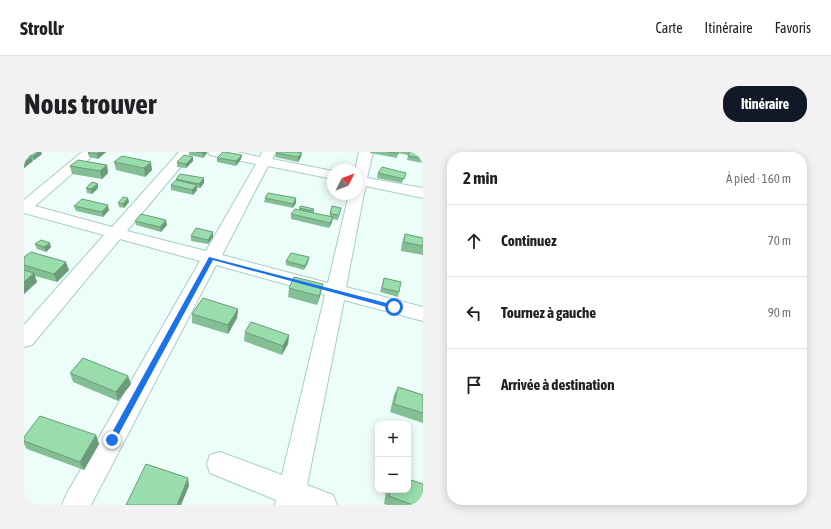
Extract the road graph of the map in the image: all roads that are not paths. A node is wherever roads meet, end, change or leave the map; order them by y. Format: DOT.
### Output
graph roads {
  1 [pos="90,152"];
  2 [pos="186,152"];
  3 [pos="215,152"];
  4 [pos="366,152"];
  5 [pos="267,157"];
  6 [pos="363,165"];
  7 [pos="327,173"];
  8 [pos="363,187"];
  9 [pos="423,193"];
  10 [pos="355,200"];
  11 [pos="24,208"];
  12 [pos="115,233"];
  13 [pos="211,258"];
  14 [pos="336,291"];
  15 [pos="423,314"];
  16 [pos="24,339"];
  17 [pos="220,464"];
  18 [pos="291,499"];
  19 [pos="76,505"];
  20 [pos="323,505"];
  1 -- 11 [label="street"];
  2 -- 12 [label="street"];
  3 -- 5 [label="street"];
  4 -- 6 [label="street"];
  5 -- 7 [label="street"];
  5 -- 13 [label="street"];
  8 -- 9 [label="street"];
  10 -- 14 [label="street"];
  11 -- 12 [label="street"];
  12 -- 13 [label="street"];
  12 -- 16 [label="street"];
  13 -- 14 [label="street"];
  13 -- 19 [label="street"];
  14 -- 15 [label="street"];
  14 -- 18 [label="street"];
  17 -- 18 [label="street"];
  18 -- 20 [label="street"];
}
